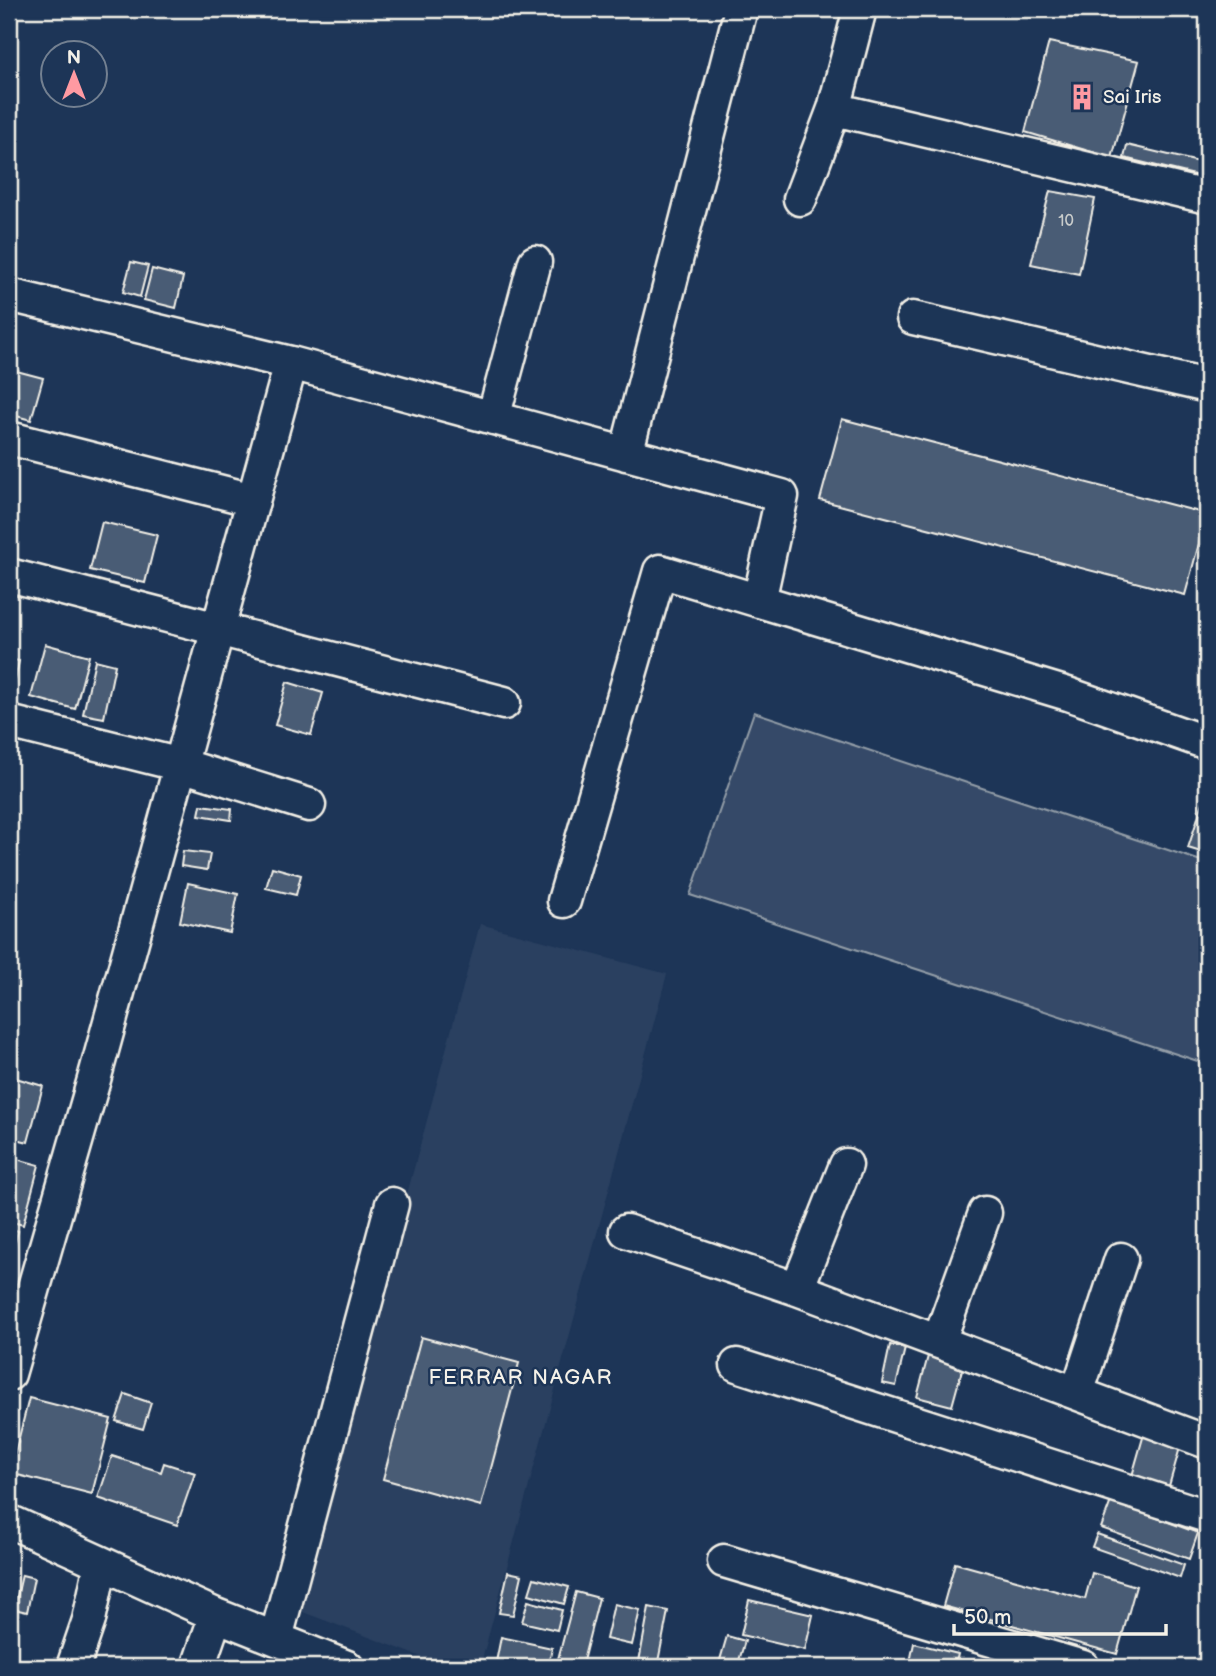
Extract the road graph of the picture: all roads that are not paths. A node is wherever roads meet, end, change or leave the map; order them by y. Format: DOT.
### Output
graph roads {
  1 [pos="741,9"];
  2 [pos="860,9"];
  3 [pos="834,109"];
  4 [pos="1207,197"];
  5 [pos="800,199"];
  6 [pos="535,262"];
  7 [pos="9,295"];
  8 [pos="913,318"];
  9 [pos="291,363"];
  10 [pos="1207,386"];
  11 [pos="493,418"];
  12 [pos="9,438"];
  13 [pos="626,454"];
  14 [pos="253,500"];
  15 [pos="9,575"];
  16 [pos="759,601"];
  17 [pos="217,629"];
  18 [pos="504,703"];
  19 [pos="9,722"];
  20 [pos="1207,743"];
  21 [pos="181,765"];
  22 [pos="309,805"];
  23 [pos="564,901"];
  24 [pos="846,1165"];
  25 [pos="392,1205"];
  26 [pos="985,1213"];
  27 [pos="626,1231"];
  28 [pos="1121,1259"];
  29 [pos="797,1289"];
  30 [pos="939,1342"];
  31 [pos="737,1365"];
  32 [pos="9,1374"];
  33 [pos="1077,1393"];
  34 [pos="1207,1442"];
  35 [pos="1207,1517"];
  36 [pos="9,1521"];
  37 [pos="724,1561"];
  38 [pos="101,1563"];
  39 [pos="216,1615"];
  40 [pos="276,1638"];
  41 [pos="73,1667"];
  42 [pos="198,1667"];
  43 [pos="347,1667"];
  44 [pos="1083,1667"];
  1 -- 13 [label="street"];
  2 -- 3 [label="street"];
  3 -- 4 [label="street"];
  3 -- 5 [label="street"];
  6 -- 11 [label="street"];
  7 -- 9 [label="street"];
  8 -- 10 [label="street"];
  9 -- 11 [label="street"];
  9 -- 14 [label="street"];
  11 -- 13 [label="street"];
  12 -- 14 [label="street"];
  13 -- 16 [label="street"];
  14 -- 17 [label="street"];
  15 -- 17 [label="street"];
  16 -- 20 [label="street"];
  16 -- 23 [label="street"];
  17 -- 18 [label="street"];
  17 -- 21 [label="street"];
  19 -- 21 [label="street"];
  21 -- 22 [label="street"];
  21 -- 32 [label="street"];
  24 -- 29 [label="street"];
  25 -- 40 [label="street"];
  26 -- 30 [label="street"];
  27 -- 29 [label="street"];
  28 -- 33 [label="street"];
  29 -- 30 [label="street"];
  30 -- 33 [label="street"];
  31 -- 35 [label="street"];
  33 -- 34 [label="street"];
  36 -- 38 [label="street"];
  37 -- 44 [label="street"];
  38 -- 39 [label="street"];
  38 -- 41 [label="street"];
  39 -- 40 [label="street"];
  39 -- 42 [label="street"];
  40 -- 43 [label="street"];
}
